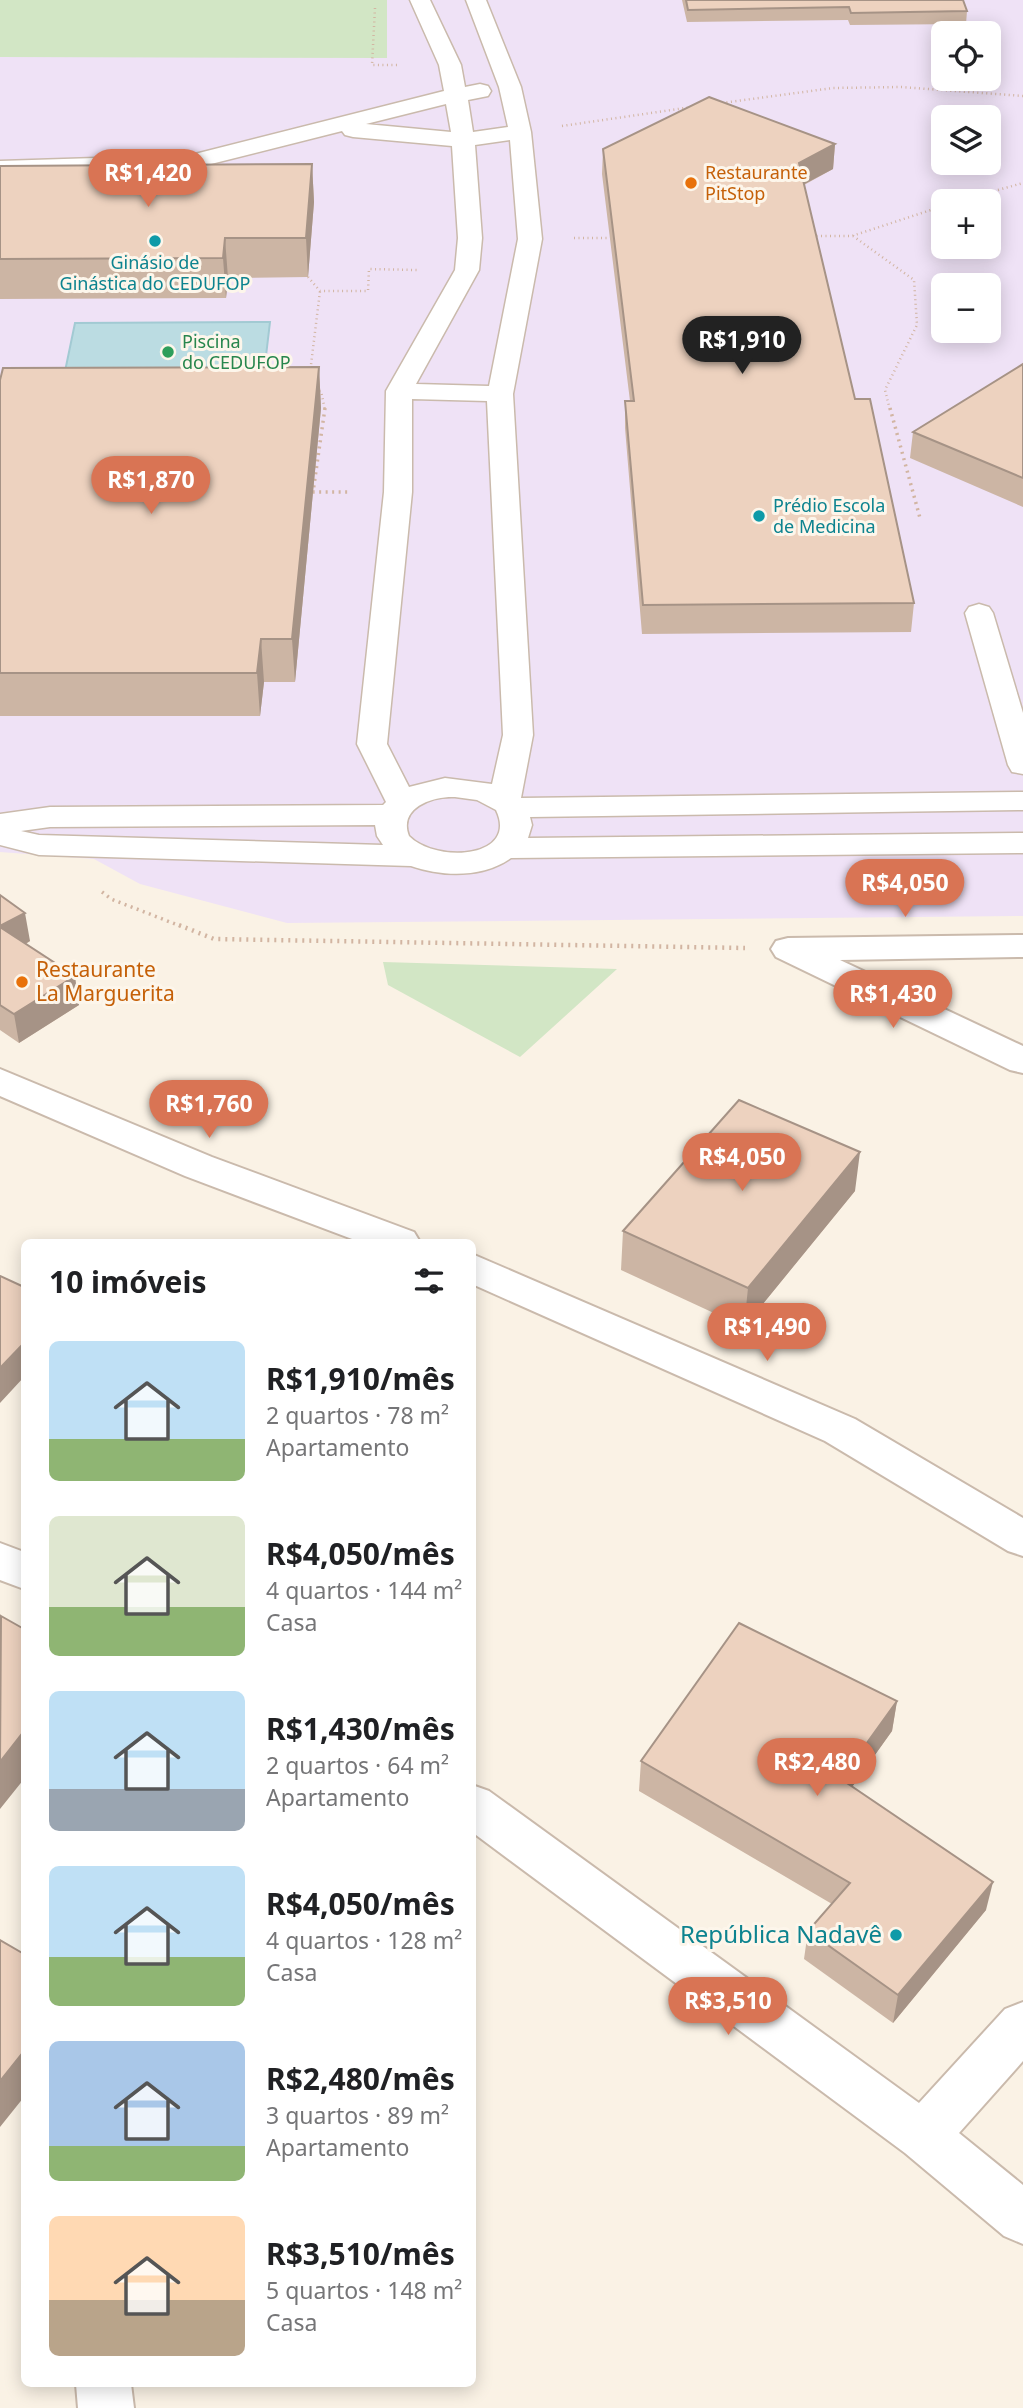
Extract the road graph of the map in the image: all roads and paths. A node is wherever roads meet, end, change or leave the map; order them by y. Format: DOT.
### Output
graph roads {
  1 [pos="420,0"];
  2 [pos="476,0"];
  3 [pos="510,87"];
  4 [pos="456,95"];
  5 [pos="1023,96"];
  6 [pos="715,104"];
  7 [pos="702,106"];
  8 [pos="324,127"];
  9 [pos="520,132"];
  10 [pos="463,140"];
  11 [pos="0,168"];
  12 [pos="1023,183"];
  13 [pos="1001,189"];
  14 [pos="931,210"];
  15 [pos="812,236"];
  16 [pos="852,236"];
  17 [pos="624,238"];
  18 [pos="530,239"];
  19 [pos="369,269"];
  20 [pos="308,277"];
  21 [pos="320,291"];
  22 [pos="309,382"];
  23 [pos="307,391"];
  24 [pos="399,391"];
  25 [pos="500,394"];
  26 [pos="398,492"];
  27 [pos="920,517"];
  28 [pos="979,612"];
  29 [pos="1023,765"];
  30 [pos="1023,801"];
  31 [pos="507,806"];
  32 [pos="397,809"];
  33 [pos="0,824"];
  34 [pos="0,835"];
  35 [pos="1023,843"];
  36 [pos="504,848"];
  37 [pos="414,856"];
  38 [pos="101,891"];
  39 [pos="1023,946"];
  40 [pos="788,949"];
  41 [pos="1023,1061"];
  42 [pos="0,1082"];
  43 [pos="392,1239"];
  44 [pos="476,1270"];
  45 [pos="1023,1539"];
  46 [pos="0,1560"];
  47 [pos="21,1570"];
  48 [pos="476,1808"];
  49 [pos="1023,2025"];
  50 [pos="923,2136"];
  51 [pos="1023,2218"];
  52 [pos="104,2387"];
  53 [pos="106,2408"];
  1 -- 4 [label="lane"];
  2 -- 3 [label="lane"];
  3 -- 4 [label="lane"];
  3 -- 9 [label="lane"];
  4 -- 8 [label="lane"];
  4 -- 10 [label="lane"];
  5 -- 6 [label="path"];
  7 -- 9 [label="path"];
  8 -- 10 [label="lane"];
  8 -- 11 [label="lane"];
  9 -- 10 [label="lane"];
  9 -- 18 [label="lane"];
  10 -- 24 [label="lane"];
  12 -- 13 [label="path"];
  14 -- 16 [label="path"];
  15 -- 16 [label="path"];
  16 -- 27 [label="path"];
  17 -- 18 [label="path"];
  18 -- 25 [label="lane"];
  19 -- 21 [label="path"];
  20 -- 21 [label="path"];
  21 -- 22 [label="path"];
  23 -- 26 [label="path"];
  24 -- 25 [label="lane"];
  24 -- 26 [label="lane"];
  25 -- 31 [label="lane"];
  26 -- 32 [label="lane"];
  28 -- 29 [label="lane"];
  30 -- 31 [label="lane"];
  31 -- 32 [label="lane"];
  31 -- 36 [label="lane"];
  32 -- 33 [label="lane"];
  32 -- 37 [label="lane"];
  34 -- 37 [label="lane"];
  35 -- 36 [label="lane"];
  36 -- 37 [label="lane"];
  38 -- 40 [label="path"];
  39 -- 40 [label="street"];
  40 -- 41 [label="street"];
  42 -- 43 [label="street"];
  44 -- 45 [label="street"];
  46 -- 47 [label="street"];
  48 -- 50 [label="street"];
  49 -- 50 [label="street"];
  50 -- 51 [label="street"];
  52 -- 53 [label="street"];
}
